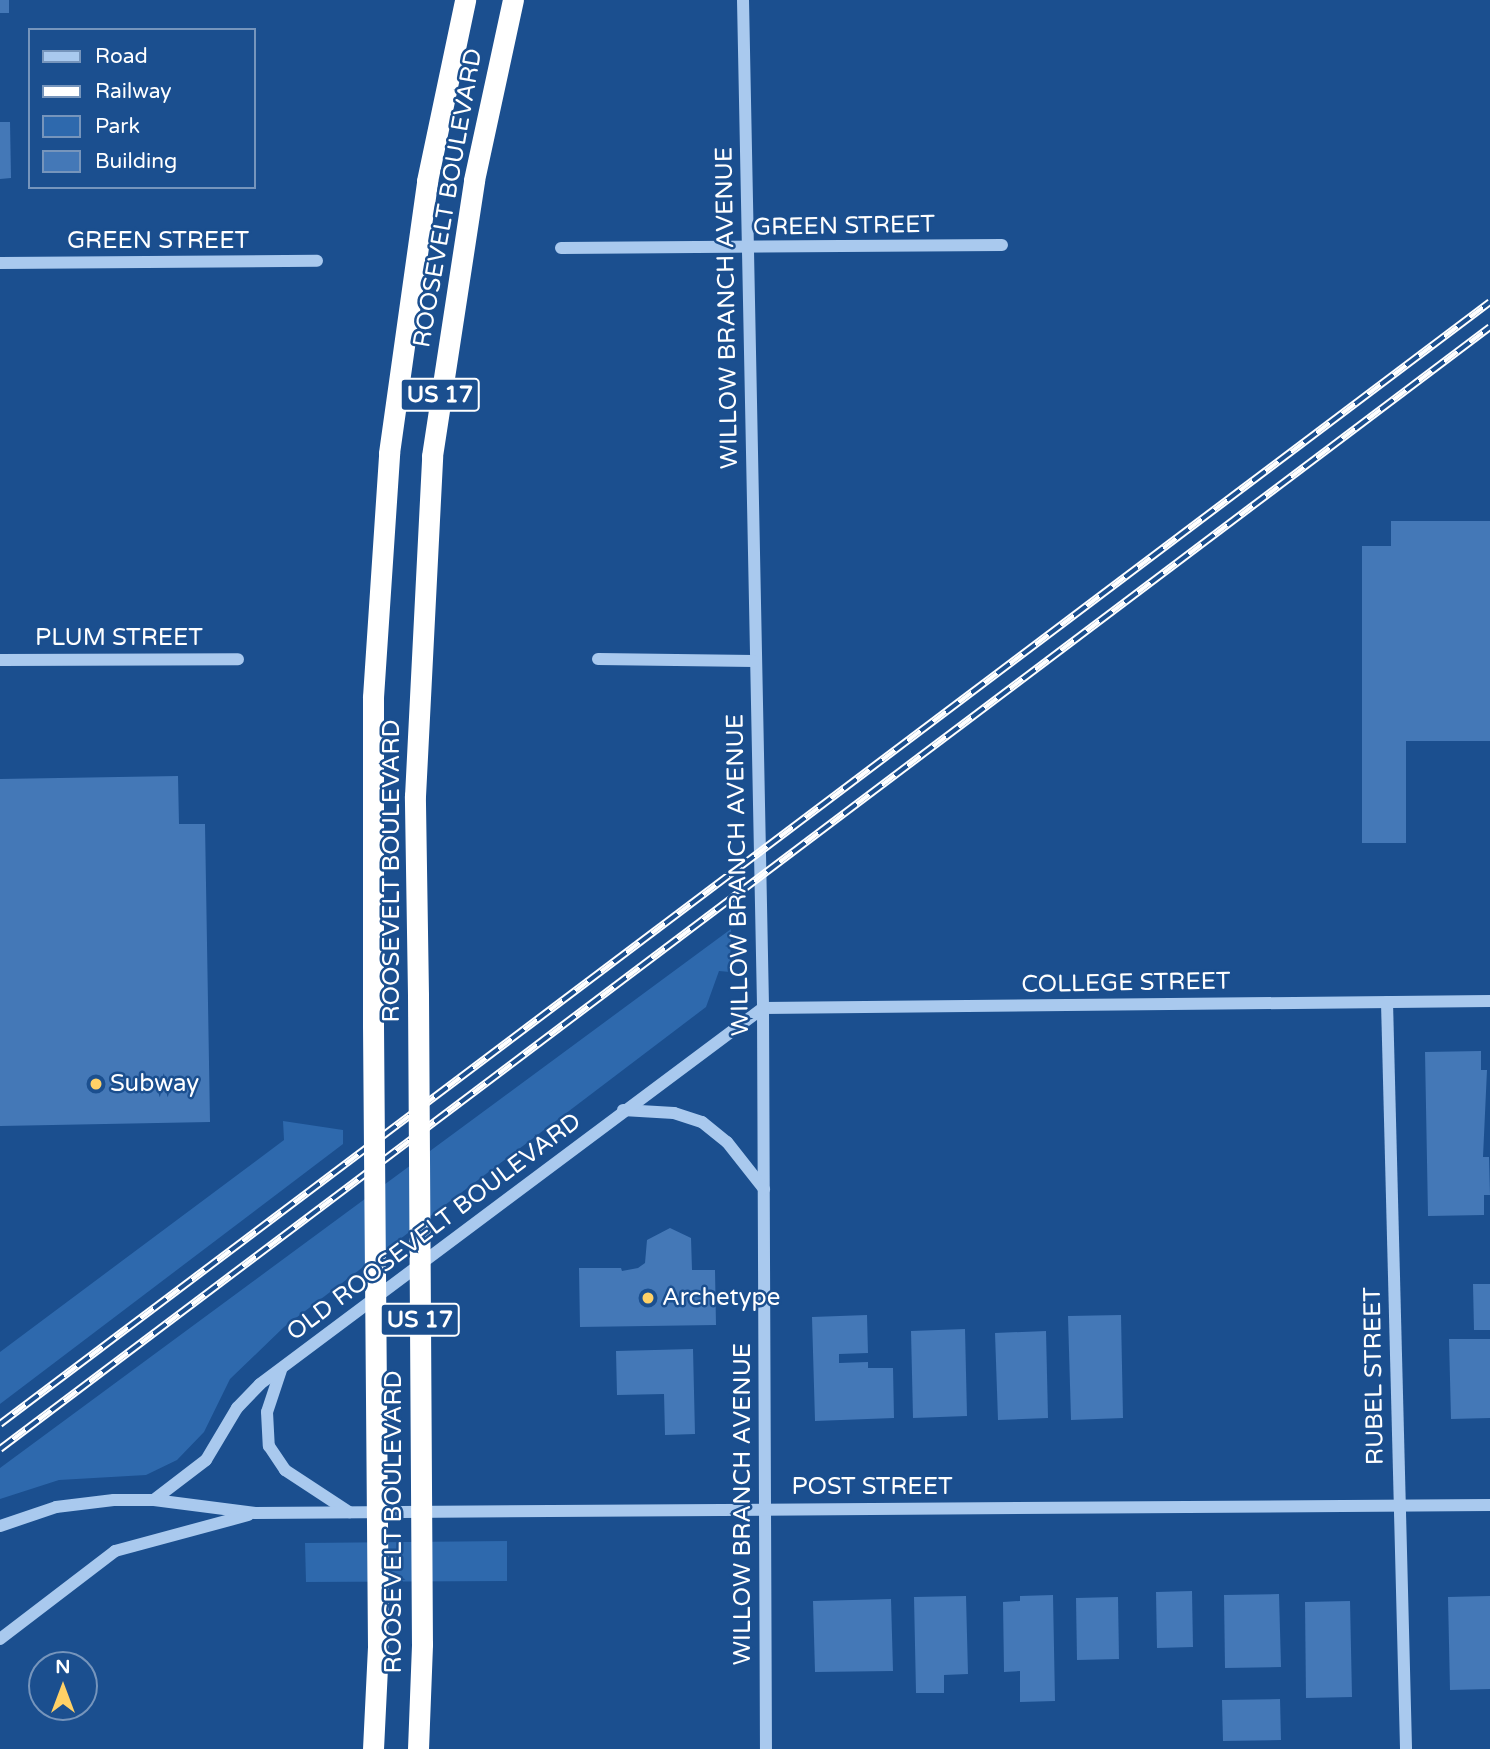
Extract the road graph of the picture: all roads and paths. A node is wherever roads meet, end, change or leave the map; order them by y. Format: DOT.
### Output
graph roads {
  1 [pos="465,0"];
  2 [pos="513,0"];
  3 [pos="743,0"];
  4 [pos="1002,245"];
  5 [pos="561,248"];
  6 [pos="748,248"];
  7 [pos="317,261"];
  8 [pos="0,263"];
  9 [pos="238,659"];
  10 [pos="598,659"];
  11 [pos="0,660"];
  12 [pos="754,661"];
  13 [pos="1490,1001"];
  14 [pos="1387,1002"];
  15 [pos="763,1008"];
  16 [pos="623,1110"];
  17 [pos="764,1189"];
  18 [pos="281,1370"];
  19 [pos="154,1500"];
  20 [pos="1490,1505"];
  21 [pos="1398,1506"];
  22 [pos="764,1509"];
  23 [pos="349,1512"];
  24 [pos="255,1513"];
  25 [pos="0,1526"];
  26 [pos="0,1639"];
  27 [pos="373,1749"];
  28 [pos="418,1749"];
  29 [pos="766,1749"];
  30 [pos="1406,1749"];
  1 -- 27 [label="highway, ROOSEVELT BOULEVARD / US 17, bridge"];
  2 -- 28 [label="highway, ROOSEVELT BOULEVARD / US 17, bridge"];
  3 -- 6 [label="street, WILLOW BRANCH AVENUE"];
  4 -- 6 [label="street, GREEN STREET"];
  5 -- 6 [label="street, GREEN STREET"];
  6 -- 12 [label="street, WILLOW BRANCH AVENUE"];
  7 -- 8 [label="street, GREEN STREET"];
  9 -- 11 [label="street, PLUM STREET"];
  10 -- 12 [label="street"];
  12 -- 15 [label="street, WILLOW BRANCH AVENUE"];
  13 -- 14 [label="street, COLLEGE STREET"];
  14 -- 15 [label="street, COLLEGE STREET"];
  14 -- 21 [label="street, RUBEL STREET"];
  15 -- 16 [label="street, OLD ROOSEVELT BOULEVARD"];
  15 -- 17 [label="street, WILLOW BRANCH AVENUE"];
  16 -- 17 [label="street"];
  16 -- 18 [label="street, OLD ROOSEVELT BOULEVARD"];
  17 -- 22 [label="street, WILLOW BRANCH AVENUE"];
  18 -- 19 [label="street, OLD ROOSEVELT BOULEVARD"];
  18 -- 23 [label="street"];
  19 -- 24 [label="street, POST STREET"];
  19 -- 25 [label="street, POST STREET"];
  20 -- 21 [label="street, POST STREET"];
  21 -- 22 [label="street, POST STREET"];
  21 -- 30 [label="street, RUBEL STREET"];
  22 -- 23 [label="street, POST STREET"];
  22 -- 29 [label="street, WILLOW BRANCH AVENUE"];
  23 -- 24 [label="street, POST STREET"];
  24 -- 26 [label="street, POST STREET"];
}
